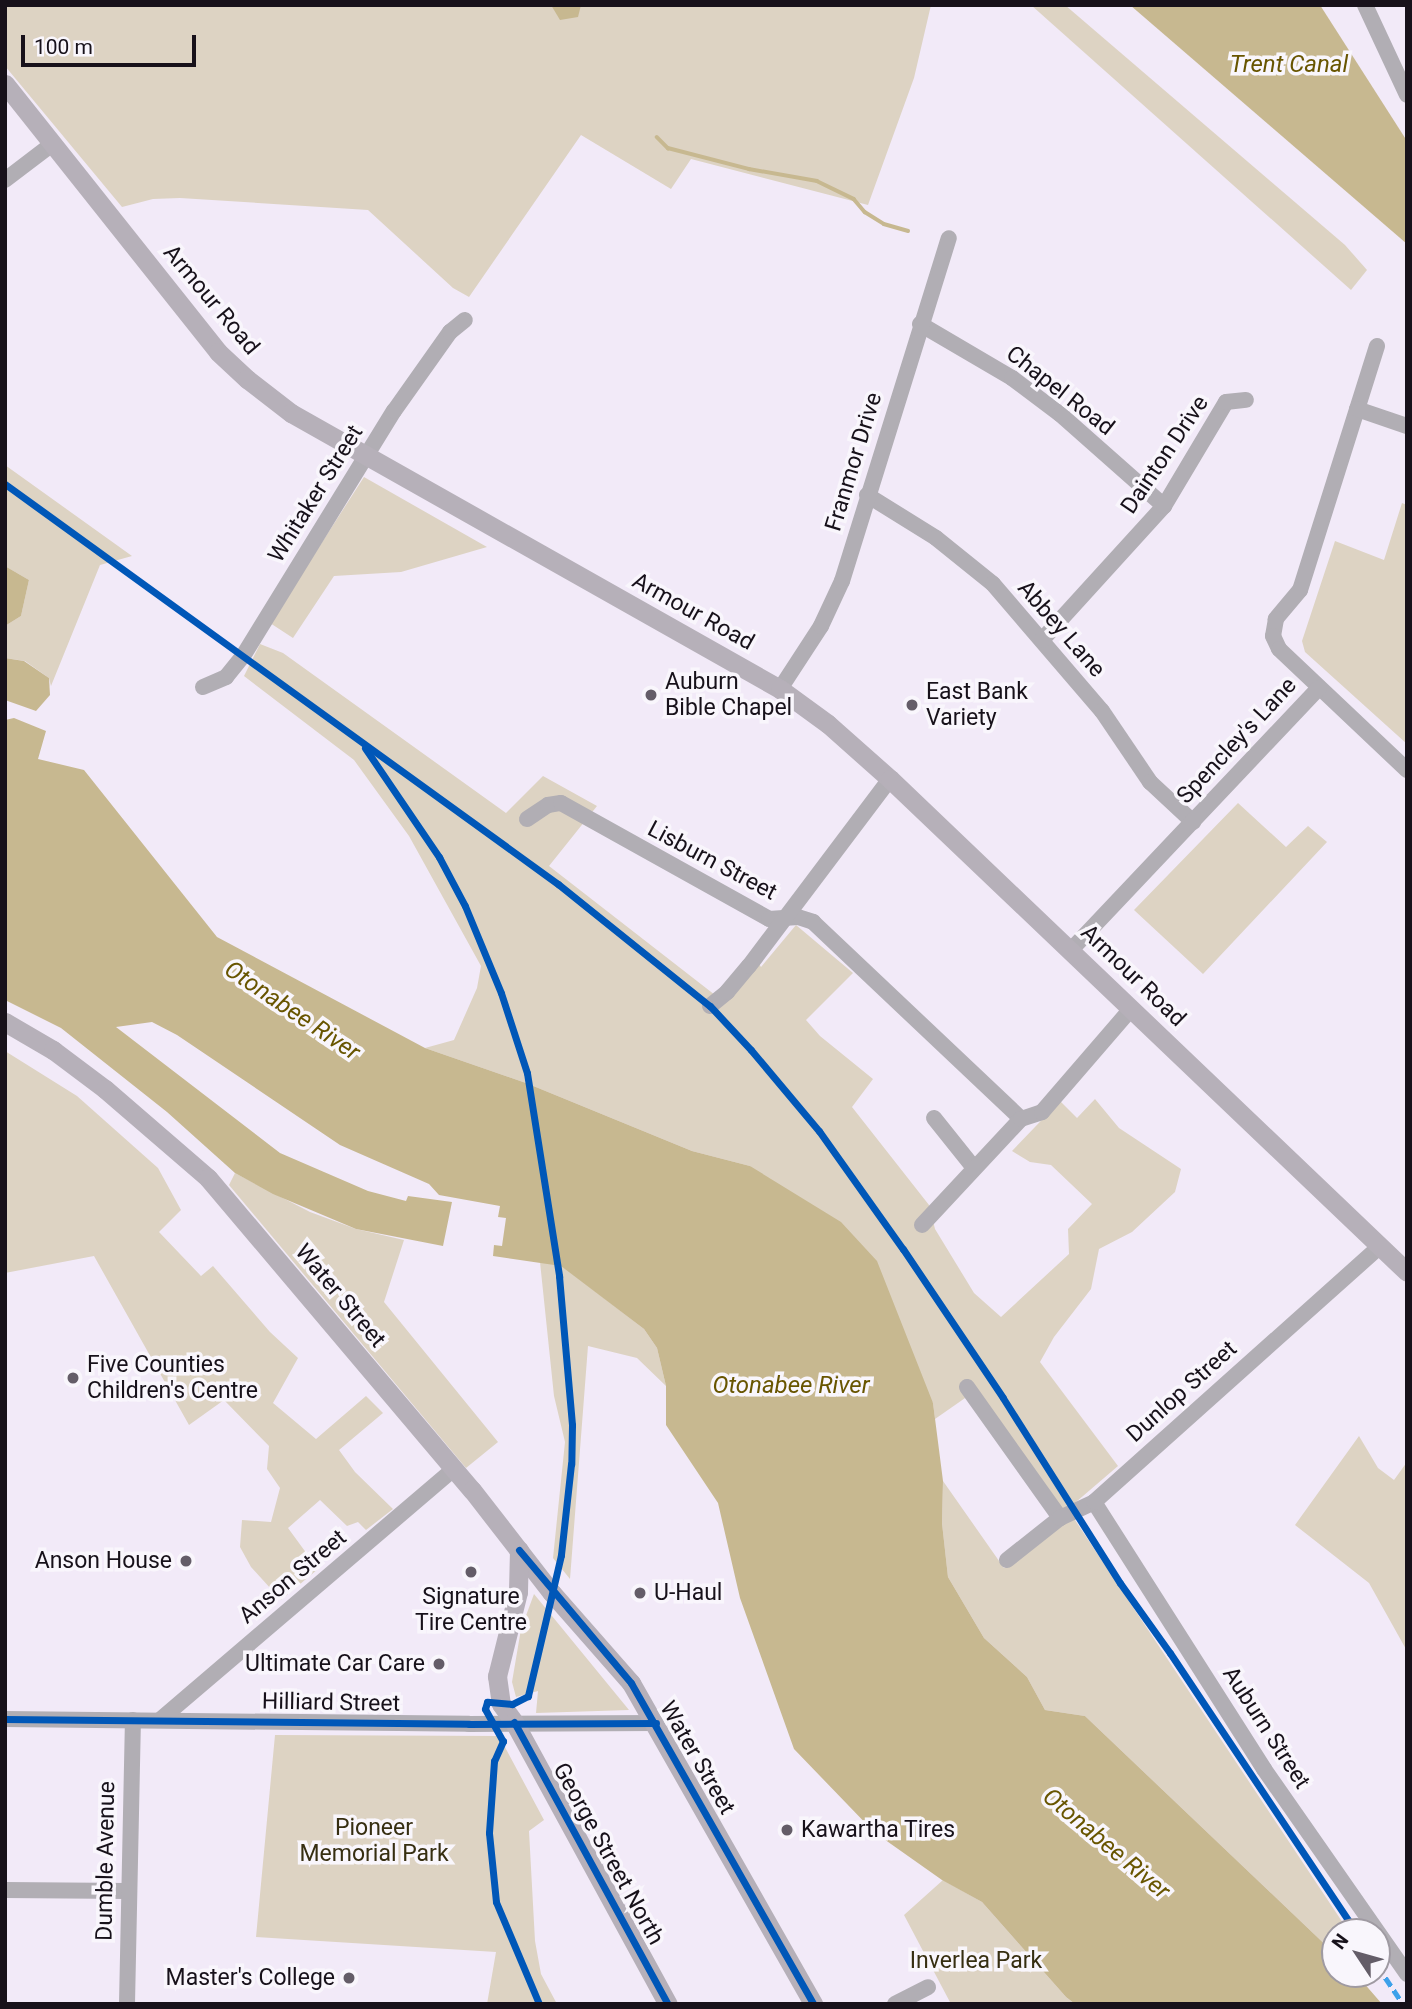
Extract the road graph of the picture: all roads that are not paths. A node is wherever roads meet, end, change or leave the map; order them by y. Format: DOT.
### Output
graph roads {
  1 [pos="1365,5"];
  2 [pos="5,84"];
  3 [pos="1407,95"];
  4 [pos="51,145"];
  5 [pos="5,180"];
  6 [pos="949,238"];
  7 [pos="465,320"];
  8 [pos="920,324"];
  9 [pos="1377,346"];
  10 [pos="1246,400"];
  11 [pos="1357,409"];
  12 [pos="1407,426"];
  13 [pos="368,456"];
  14 [pos="867,495"];
  15 [pos="1164,506"];
  16 [pos="1042,640"];
  17 [pos="203,687"];
  18 [pos="1319,688"];
  19 [pos="780,689"];
  20 [pos="1407,771"];
  21 [pos="890,779"];
  22 [pos="527,819"];
  23 [pos="1193,822"];
  24 [pos="786,918"];
  25 [pos="1071,950"];
  26 [pos="710,1006"];
  27 [pos="1130,1010"];
  28 [pos="5,1022"];
  29 [pos="934,1118"];
  30 [pos="1021,1119"];
  31 [pos="974,1168"];
  32 [pos="922,1225"];
  33 [pos="1380,1246"];
  34 [pos="1407,1272"];
  35 [pos="967,1387"];
  36 [pos="454,1469"];
  37 [pos="1094,1502"];
  38 [pos="1060,1518"];
  39 [pos="519,1550"];
  40 [pos="1007,1560"];
  41 [pos="518,1592"];
  42 [pos="552,1593"];
  43 [pos="5,1719"];
  44 [pos="161,1719"];
  45 [pos="133,1720"];
  46 [pos="514,1722"];
  47 [pos="656,1723"];
  48 [pos="5,1890"];
  49 [pos="128,1891"];
  50 [pos="1407,1974"];
  51 [pos="928,1987"];
  52 [pos="127,2004"];
  53 [pos="668,2004"];
  54 [pos="813,2004"];
  55 [pos="895,2004"];
  1 -- 3 [label="street"];
  2 -- 4 [label="main road, Armour Road"];
  4 -- 5 [label="street"];
  4 -- 13 [label="main road, Armour Road"];
  6 -- 8 [label="street, Franmor Drive"];
  7 -- 13 [label="street, Whitaker Street"];
  8 -- 14 [label="street, Franmor Drive"];
  8 -- 15 [label="street, Chapel Road"];
  9 -- 11 [label="street, Spencley's Lane"];
  10 -- 15 [label="street, Dainton Drive"];
  11 -- 12 [label="street"];
  11 -- 18 [label="street, Spencley's Lane"];
  13 -- 17 [label="street, Whitaker Street"];
  13 -- 19 [label="main road, Armour Road"];
  14 -- 16 [label="street, Abbey Lane"];
  14 -- 19 [label="street, Franmor Drive"];
  15 -- 16 [label="street, Dainton Drive"];
  16 -- 23 [label="street, Abbey Lane"];
  18 -- 20 [label="street"];
  18 -- 23 [label="street, Spencley's Lane"];
  19 -- 21 [label="main road, Armour Road"];
  21 -- 24 [label="street"];
  21 -- 25 [label="main road, Armour Road"];
  22 -- 24 [label="street, Lisburn Street"];
  23 -- 25 [label="street, Spencley's Lane"];
  24 -- 26 [label="street"];
  24 -- 30 [label="street, Lisburn Street"];
  25 -- 27 [label="main road, Armour Road"];
  27 -- 30 [label="street"];
  27 -- 33 [label="main road, Armour Road"];
  28 -- 36 [label="main road, Water Street"];
  29 -- 31 [label="street"];
  30 -- 31 [label="street"];
  31 -- 32 [label="street"];
  33 -- 34 [label="main road, Armour Road"];
  33 -- 37 [label="street, Dunlop Street"];
  35 -- 38 [label="street"];
  36 -- 39 [label="main road, Water Street"];
  36 -- 44 [label="street, Anson Street"];
  37 -- 38 [label="street, Dunlop Street"];
  37 -- 50 [label="street, Auburn Street"];
  38 -- 40 [label="street, Dunlop Street"];
  39 -- 41 [label="main road, George Street North"];
  39 -- 42 [label="main road, Water Street"];
  41 -- 42 [label="main road"];
  41 -- 46 [label="main road, George Street North"];
  42 -- 47 [label="main road, Water Street"];
  43 -- 45 [label="street, Hilliard Street"];
  44 -- 45 [label="street, Hilliard Street"];
  44 -- 46 [label="street, Hilliard Street"];
  45 -- 49 [label="street, Dumble Avenue"];
  46 -- 47 [label="street, Hilliard Street"];
  46 -- 53 [label="main road, George Street North"];
  47 -- 54 [label="main road, Water Street"];
  48 -- 49 [label="street"];
  49 -- 52 [label="street, Dumble Avenue"];
  51 -- 55 [label="street"];
}
